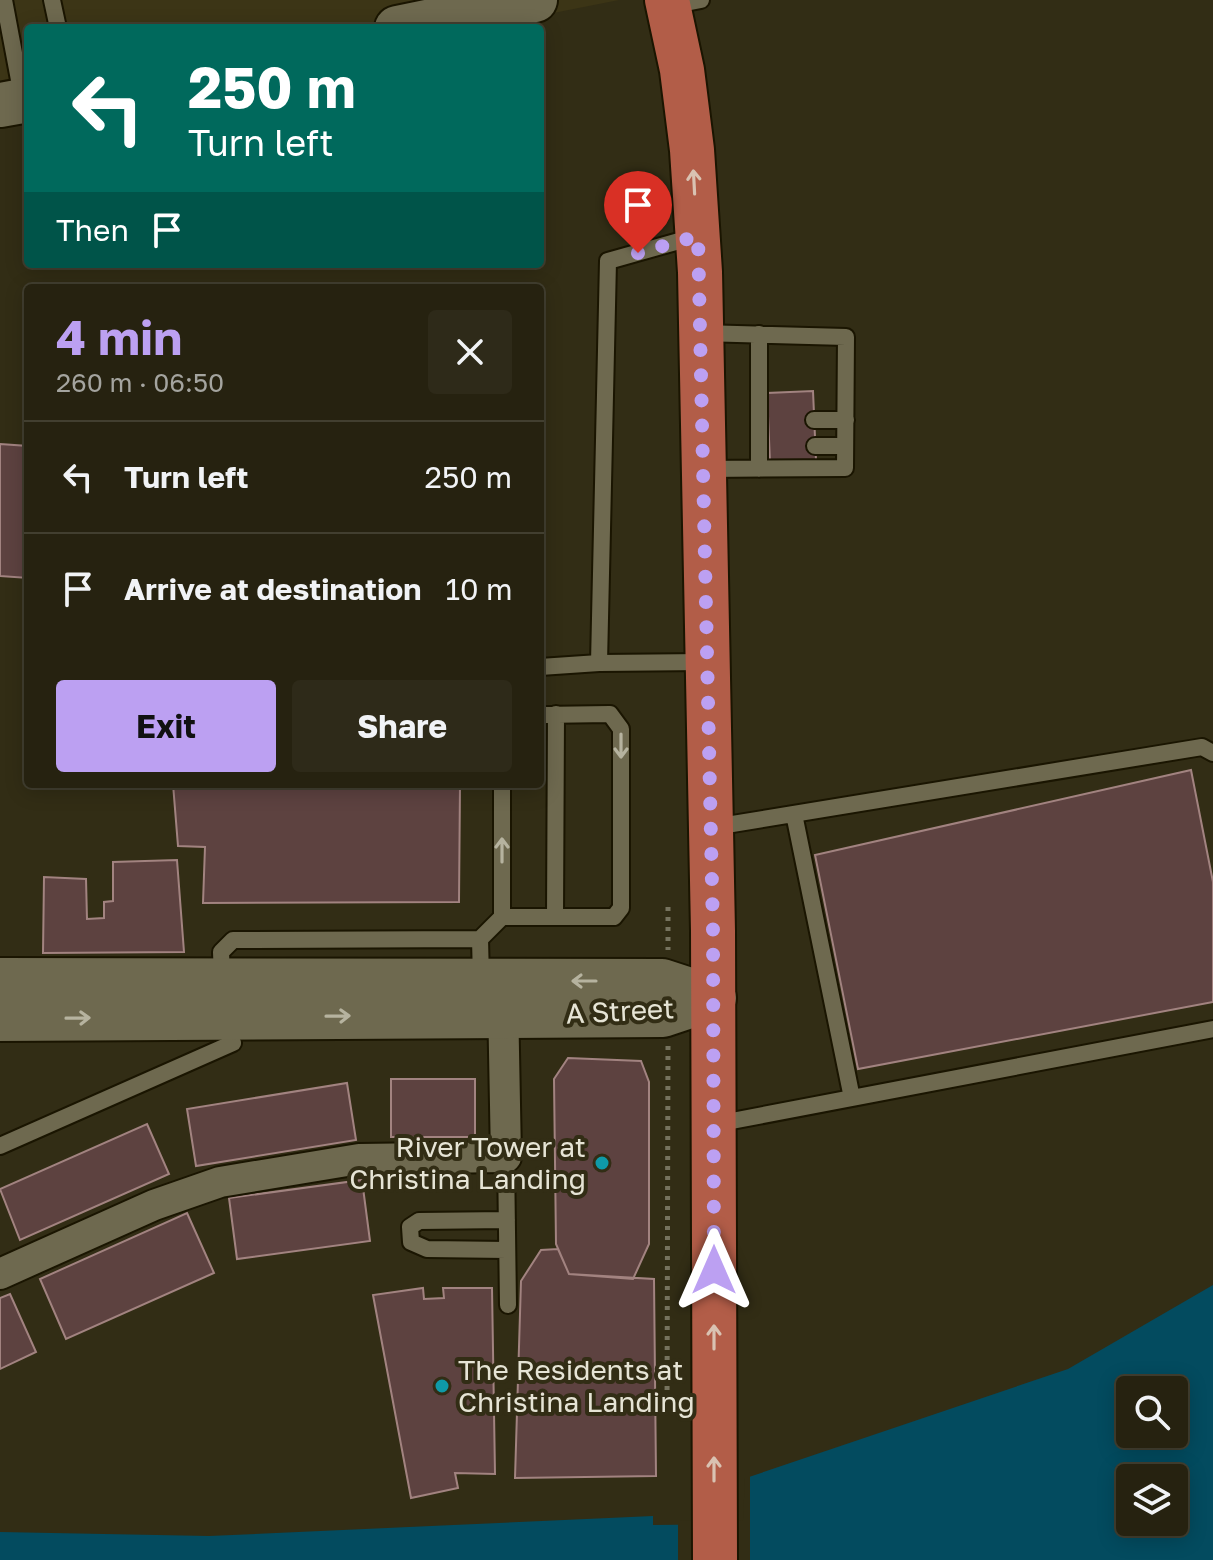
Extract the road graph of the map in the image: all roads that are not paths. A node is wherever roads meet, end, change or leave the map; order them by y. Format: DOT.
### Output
graph roads {
  1 [pos="4,0"];
  2 [pos="52,0"];
  3 [pos="535,0"];
  4 [pos="678,2"];
  5 [pos="57,24"];
  6 [pos="417,24"];
  7 [pos="17,102"];
  8 [pos="698,236"];
  9 [pos="701,333"];
  10 [pos="759,334"];
  11 [pos="814,420"];
  12 [pos="846,420"];
  13 [pos="815,446"];
  14 [pos="845,446"];
  15 [pos="703,469"];
  16 [pos="759,469"];
  17 [pos="707,662"];
  18 [pos="599,663"];
  19 [pos="544,667"];
  20 [pos="548,714"];
  21 [pos="1213,753"];
  22 [pos="502,788"];
  23 [pos="794,814"];
  24 [pos="710,828"];
  25 [pos="555,916"];
  26 [pos="502,917"];
  27 [pos="491,978"];
  28 [pos="0,980"];
  29 [pos="714,998"];
  30 [pos="0,1019"];
  31 [pos="1213,1029"];
  32 [pos="233,1043"];
  33 [pos="852,1098"];
  34 [pos="714,1125"];
  35 [pos="0,1146"];
  36 [pos="506,1157"];
  37 [pos="507,1220"];
  38 [pos="507,1250"];
  39 [pos="0,1274"];
  40 [pos="508,1305"];
  41 [pos="715,1560"];
  1 -- 7 [label="lane"];
  2 -- 5 [label="lane"];
  3 -- 6 [label="street"];
  8 -- 4 [label="main road, one-way"];
  8 -- 9 [label="main road"];
  8 -- 18 [label="lane"];
  9 -- 10 [label="lane"];
  9 -- 15 [label="main road"];
  10 -- 12 [label="lane"];
  10 -- 16 [label="lane"];
  11 -- 12 [label="lane"];
  12 -- 14 [label="lane"];
  13 -- 14 [label="lane"];
  14 -- 16 [label="lane"];
  15 -- 16 [label="lane"];
  15 -- 17 [label="main road"];
  17 -- 18 [label="lane"];
  17 -- 24 [label="main road"];
  18 -- 19 [label="lane"];
  20 -- 25 [label="lane"];
  20 -- 25 [label="lane, one-way"];
  21 -- 23 [label="lane"];
  26 -- 22 [label="lane, one-way"];
  23 -- 24 [label="lane"];
  23 -- 33 [label="lane"];
  24 -- 29 [label="main road"];
  25 -- 26 [label="lane"];
  26 -- 27 [label="lane"];
  27 -- 28 [label="street, A Street"];
  29 -- 27 [label="street, A Street, one-way"];
  27 -- 29 [label="street, A Street"];
  30 -- 27 [label="street, A Street, one-way"];
  27 -- 36 [label="street"];
  29 -- 34 [label="main road"];
  31 -- 33 [label="lane"];
  32 -- 35 [label="lane"];
  33 -- 34 [label="lane"];
  41 -- 34 [label="main road, one-way"];
  36 -- 37 [label="lane"];
  36 -- 39 [label="street"];
  37 -- 38 [label="lane"];
  37 -- 38 [label="lane"];
  38 -- 40 [label="lane"];
}
